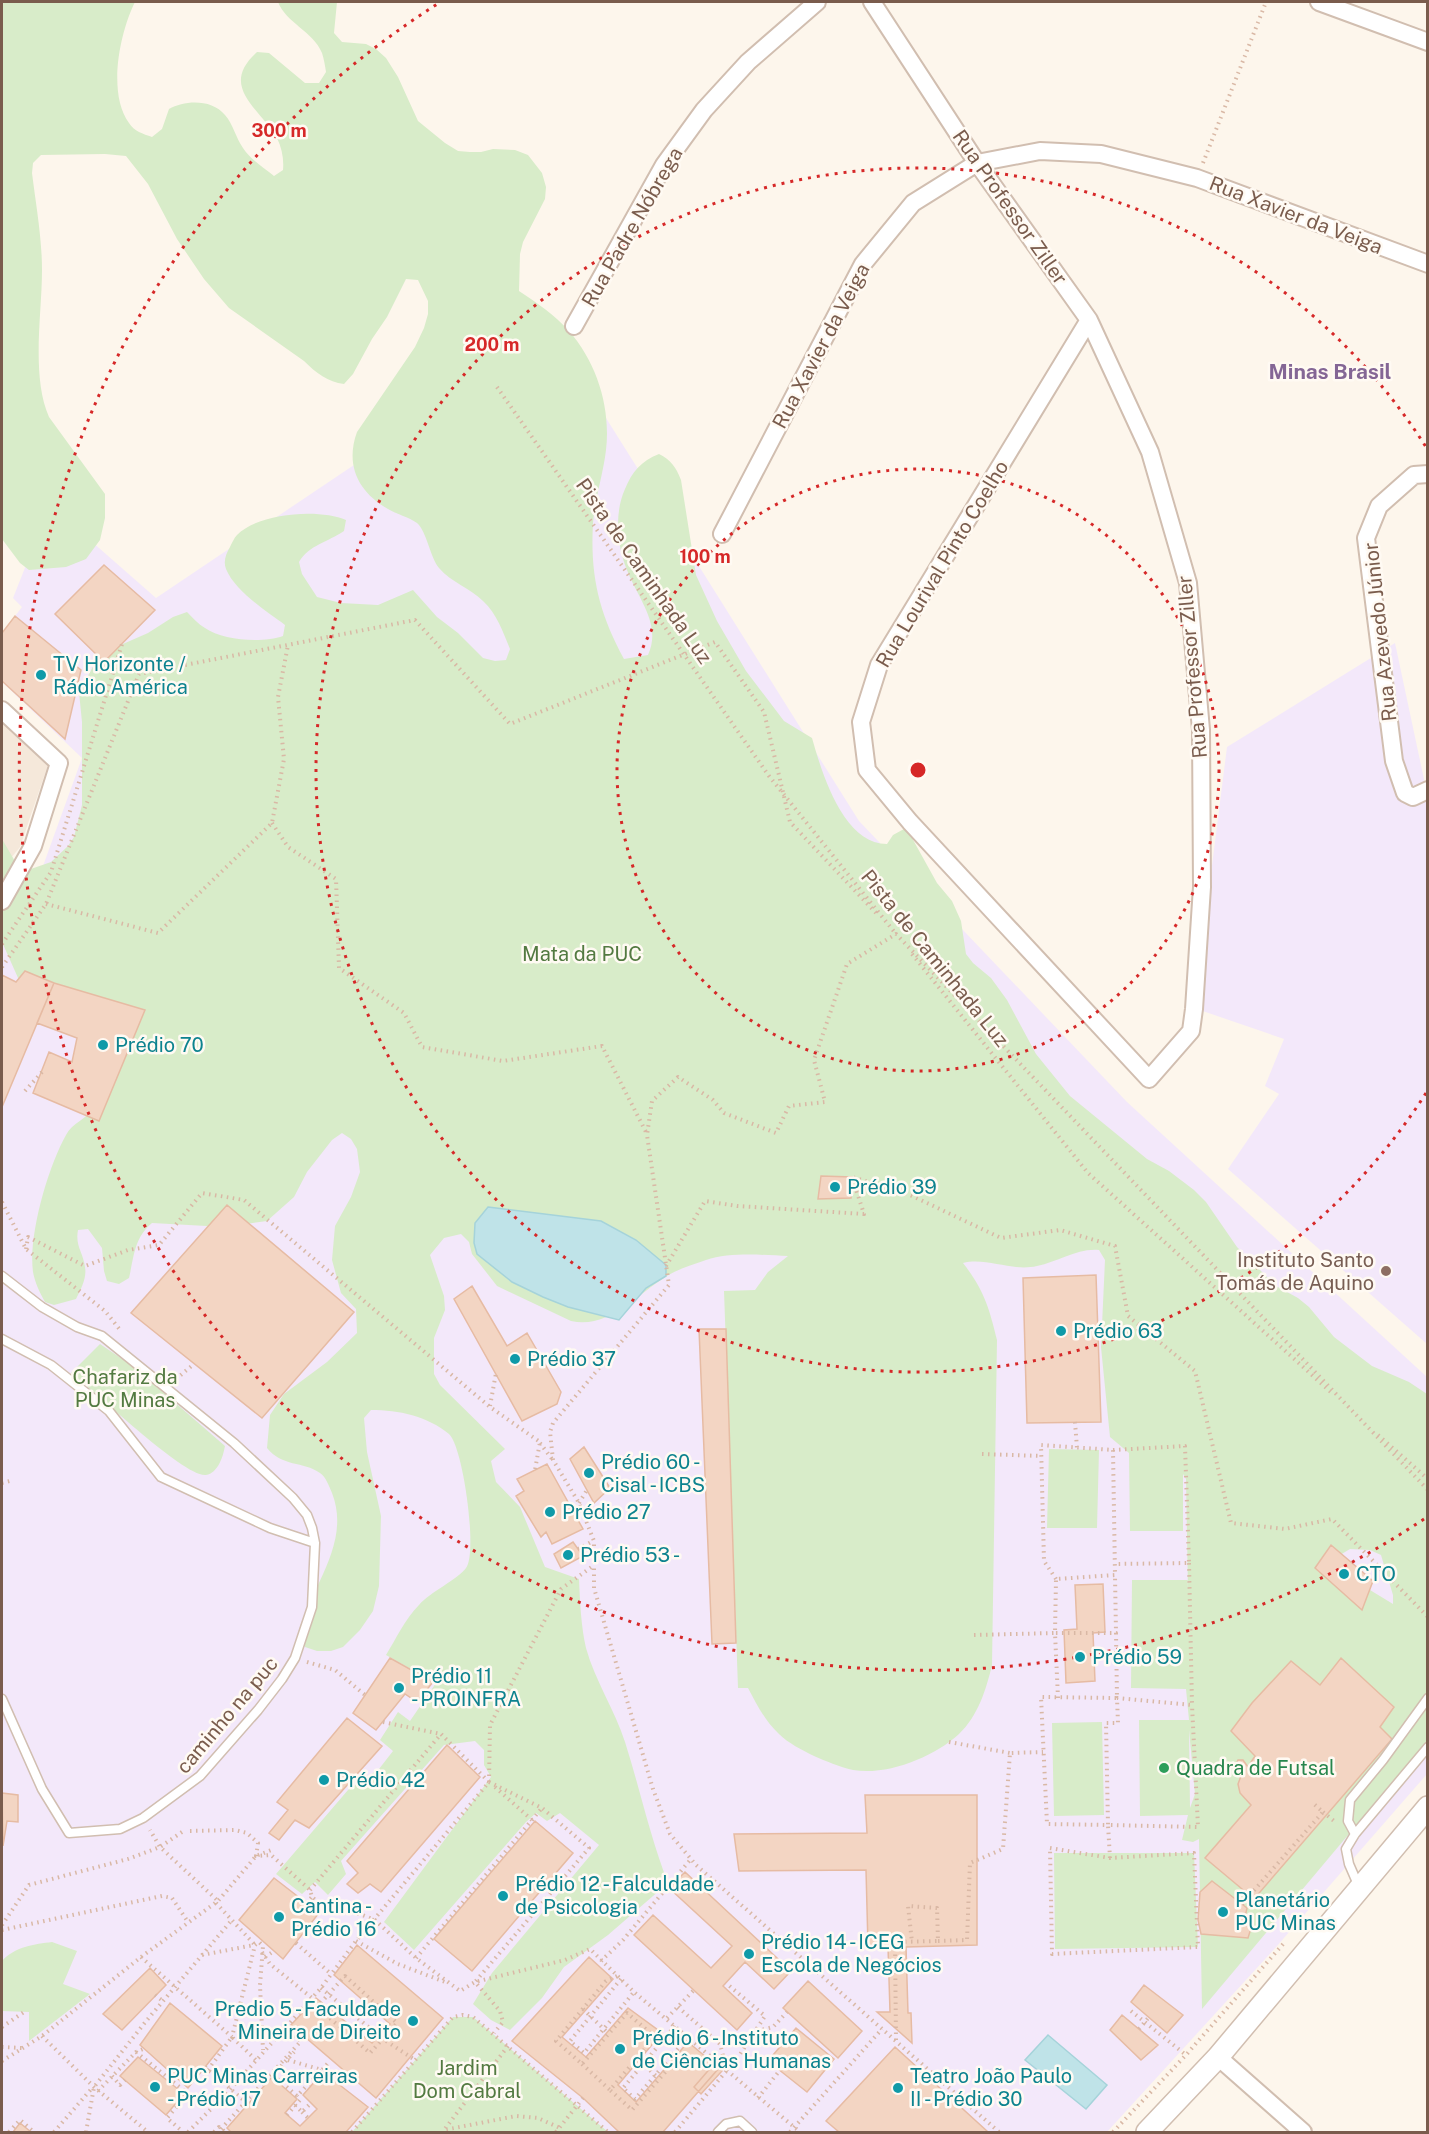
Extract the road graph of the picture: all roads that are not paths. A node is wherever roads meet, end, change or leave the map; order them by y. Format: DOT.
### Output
graph roads {
  1 [pos="817,2"];
  2 [pos="872,2"];
  3 [pos="1319,2"];
  4 [pos="1428,42"];
  5 [pos="977,163"];
  6 [pos="1428,264"];
  7 [pos="1089,320"];
  8 [pos="574,326"];
  9 [pos="1428,474"];
  10 [pos="722,534"];
  11 [pos="2,710"];
  12 [pos="1428,790"];
  13 [pos="2,901"];
  14 [pos="1149,1079"];
  15 [pos="2,1276"];
  16 [pos="2,1339"];
  17 [pos="315,1544"];
  18 [pos="1428,1698"];
  19 [pos="2,1699"];
  20 [pos="1428,1748"];
  21 [pos="1428,1807"];
  22 [pos="1355,1834"];
  23 [pos="1360,1888"];
  24 [pos="1218,2057"];
  25 [pos="718,2133"];
  26 [pos="752,2133"];
  27 [pos="1147,2133"];
  28 [pos="1303,2133"];
  1 -- 8 [label="street, Rua Padre Nóbrega"];
  2 -- 5 [label="street, Rua Professor Ziller"];
  3 -- 4 [label="street"];
  5 -- 6 [label="street, Rua Xavier da Veiga"];
  5 -- 7 [label="street, Rua Professor Ziller"];
  5 -- 10 [label="street, Rua Xavier da Veiga"];
  7 -- 14 [label="street, Rua Professor Ziller"];
  7 -- 14 [label="street, Rua Lourival Pinto Coelho"];
  9 -- 12 [label="street, Rua Azevedo Júnior"];
  11 -- 13 [label="street"];
  15 -- 17 [label="lane"];
  16 -- 17 [label="lane"];
  17 -- 19 [label="lane"];
  18 -- 22 [label="lane"];
  20 -- 22 [label="lane"];
  21 -- 23 [label="street"];
  22 -- 23 [label="lane"];
  23 -- 24 [label="street"];
  24 -- 27 [label="street"];
  24 -- 28 [label="street"];
  25 -- 26 [label="lane"];
}
